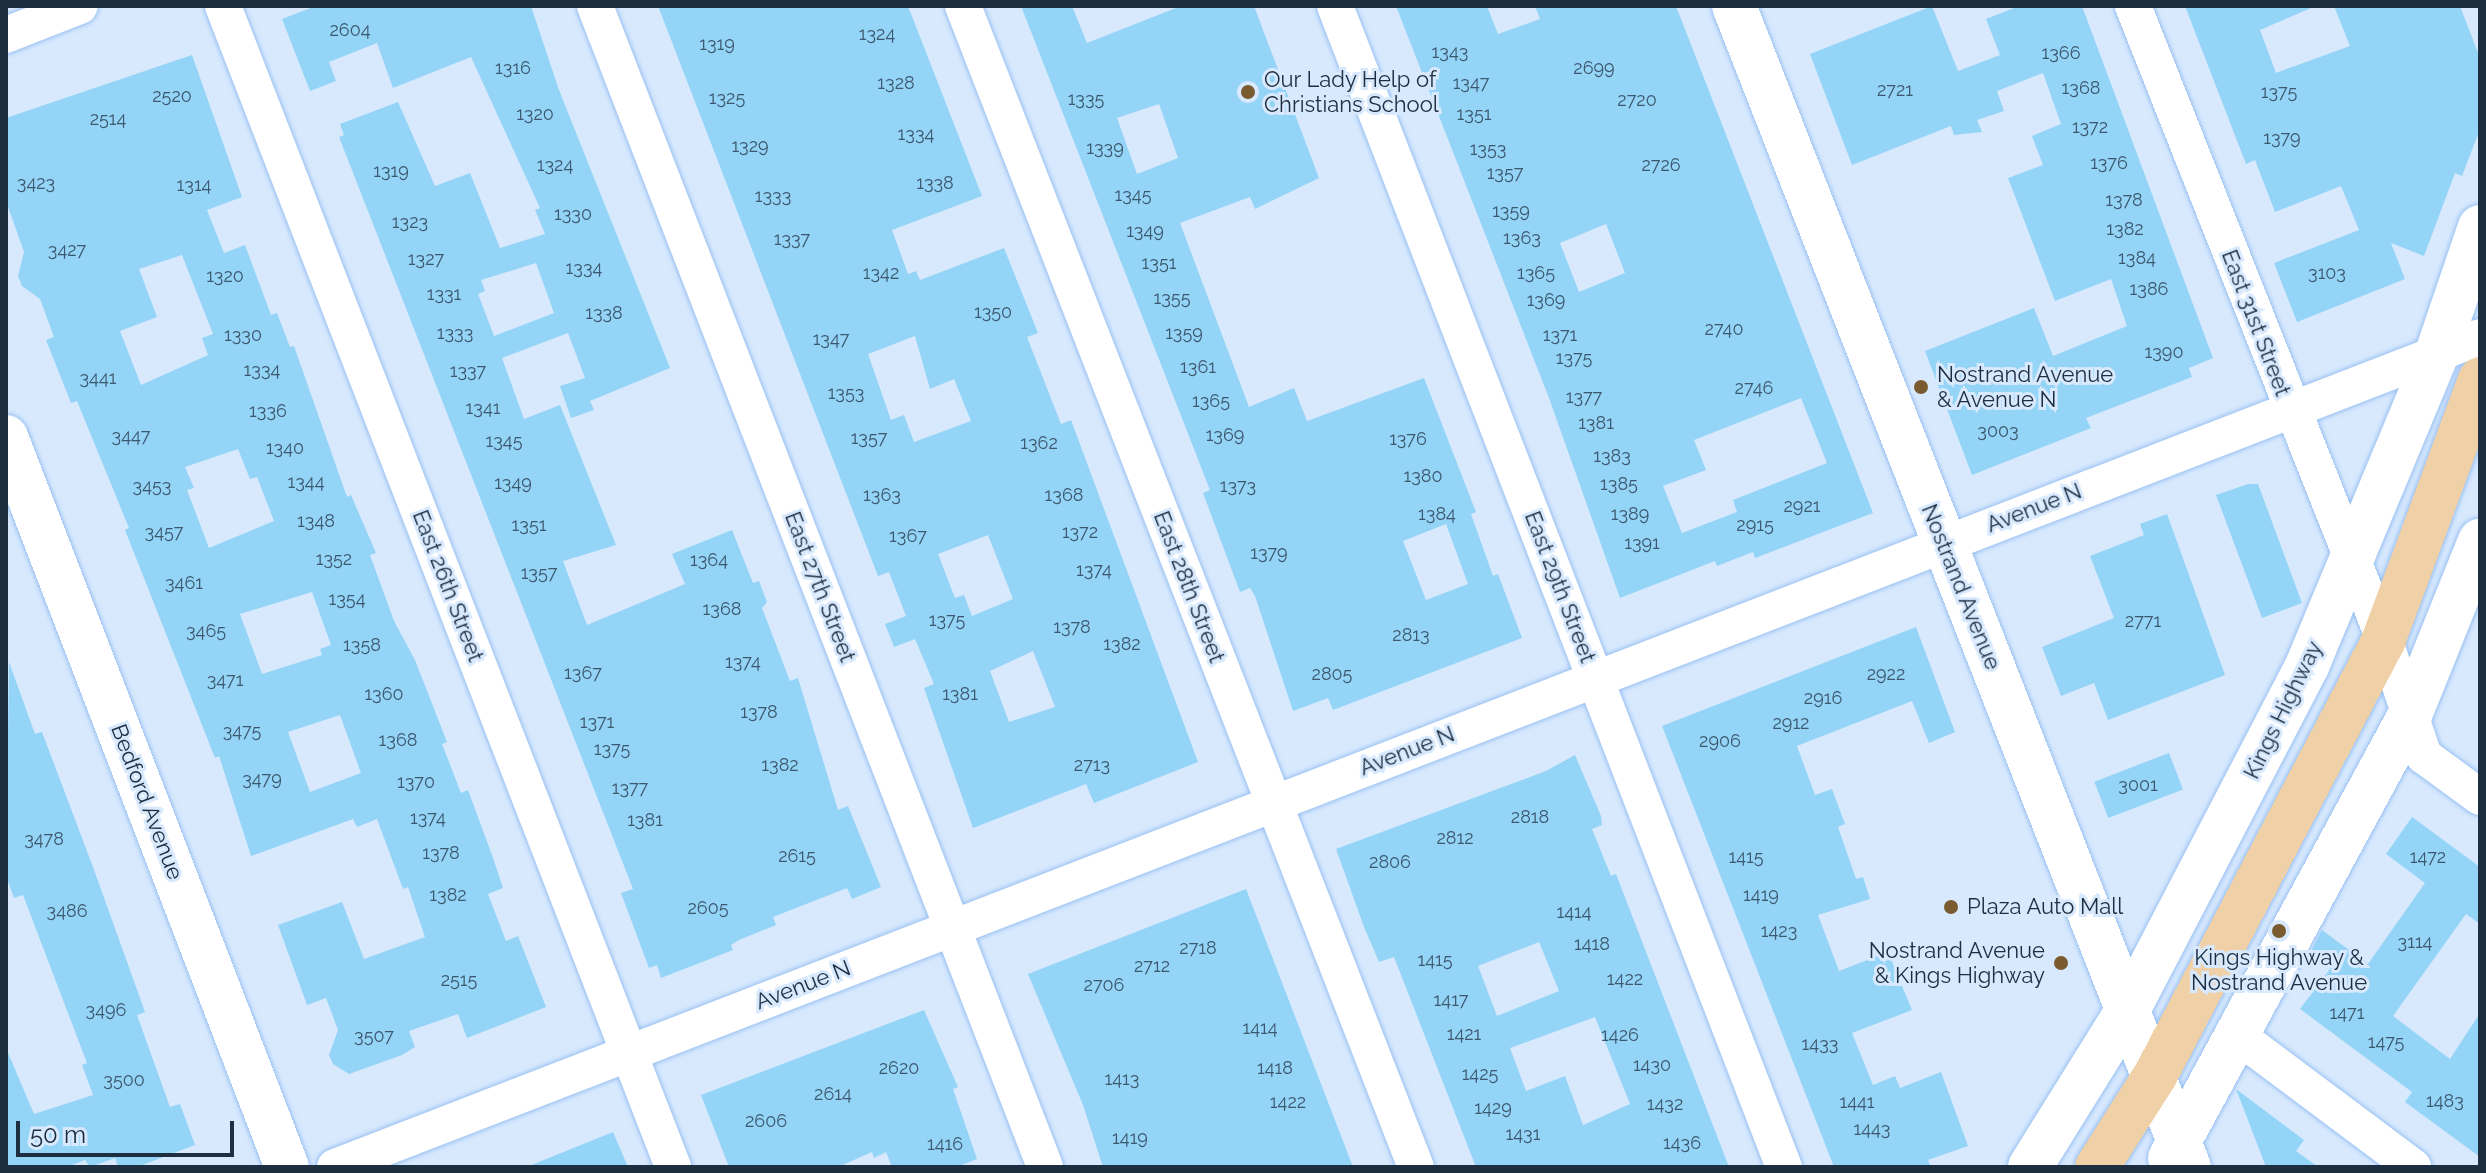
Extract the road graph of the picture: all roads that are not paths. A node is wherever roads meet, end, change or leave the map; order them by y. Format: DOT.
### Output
graph roads {
  1 [pos="80,6"];
  2 [pos="223,6"];
  3 [pos="595,6"];
  4 [pos="963,6"];
  5 [pos="1335,6"];
  6 [pos="1734,6"];
  7 [pos="2133,6"];
  8 [pos="6,35"];
  9 [pos="2480,227"];
  10 [pos="2480,337"];
  11 [pos="2437,353"];
  12 [pos="2480,379"];
  13 [pos="2289,408"];
  14 [pos="6,437"];
  15 [pos="2480,541"];
  16 [pos="1943,544"];
  17 [pos="2352,560"];
  18 [pos="2384,639"];
  19 [pos="1595,678"];
  20 [pos="2410,715"];
  21 [pos="2480,797"];
  22 [pos="1273,804"];
  23 [pos="952,928"];
  24 [pos="2129,1008"];
  25 [pos="2238,1036"];
  26 [pos="629,1053"];
  27 [pos="2156,1074"];
  28 [pos="2178,1158"];
  29 [pos="287,1167"];
  30 [pos="335,1167"];
  31 [pos="673,1167"];
  32 [pos="1045,1167"];
  33 [pos="1416,1167"];
  34 [pos="1784,1167"];
  35 [pos="2030,1167"];
  36 [pos="2097,1167"];
  37 [pos="2413,1167"];
  1 -- 8 [label="street"];
  2 -- 26 [label="street, East 26th Street"];
  3 -- 23 [label="street, East 27th Street"];
  4 -- 22 [label="street, East 28th Street"];
  5 -- 19 [label="street, East 29th Street"];
  6 -- 16 [label="main road, Nostrand Avenue"];
  7 -- 13 [label="street, East 31st Street"];
  9 -- 11 [label="main road, Kings Highway"];
  10 -- 11 [label="street, Avenue N"];
  11 -- 13 [label="street, Avenue N"];
  11 -- 17 [label="main road, Kings Highway"];
  12 -- 18 [label="main road"];
  13 -- 16 [label="street, Avenue N"];
  13 -- 17 [label="street, East 31st Street"];
  14 -- 29 [label="main road, Bedford Avenue"];
  15 -- 20 [label="main road"];
  16 -- 19 [label="street, Avenue N"];
  16 -- 24 [label="main road, Nostrand Avenue"];
  17 -- 18 [label="street, East 31st Street"];
  17 -- 24 [label="main road, Kings Highway"];
  18 -- 20 [label="street, East 31st Street"];
  18 -- 27 [label="main road"];
  19 -- 22 [label="street, Avenue N"];
  19 -- 34 [label="street, East 29th Street"];
  20 -- 21 [label="street, East 31st Street"];
  20 -- 25 [label="main road"];
  22 -- 23 [label="street, Avenue N"];
  22 -- 33 [label="street, East 28th Street"];
  23 -- 26 [label="street, Avenue N"];
  23 -- 32 [label="street, East 27th Street"];
  24 -- 27 [label="main road, Nostrand Avenue"];
  24 -- 35 [label="main road, Kings Highway"];
  25 -- 28 [label="main road"];
  25 -- 37 [label="street"];
  26 -- 30 [label="street, Avenue N"];
  26 -- 31 [label="street, East 26th Street"];
  27 -- 28 [label="main road, Nostrand Avenue"];
  27 -- 36 [label="main road"];
}
